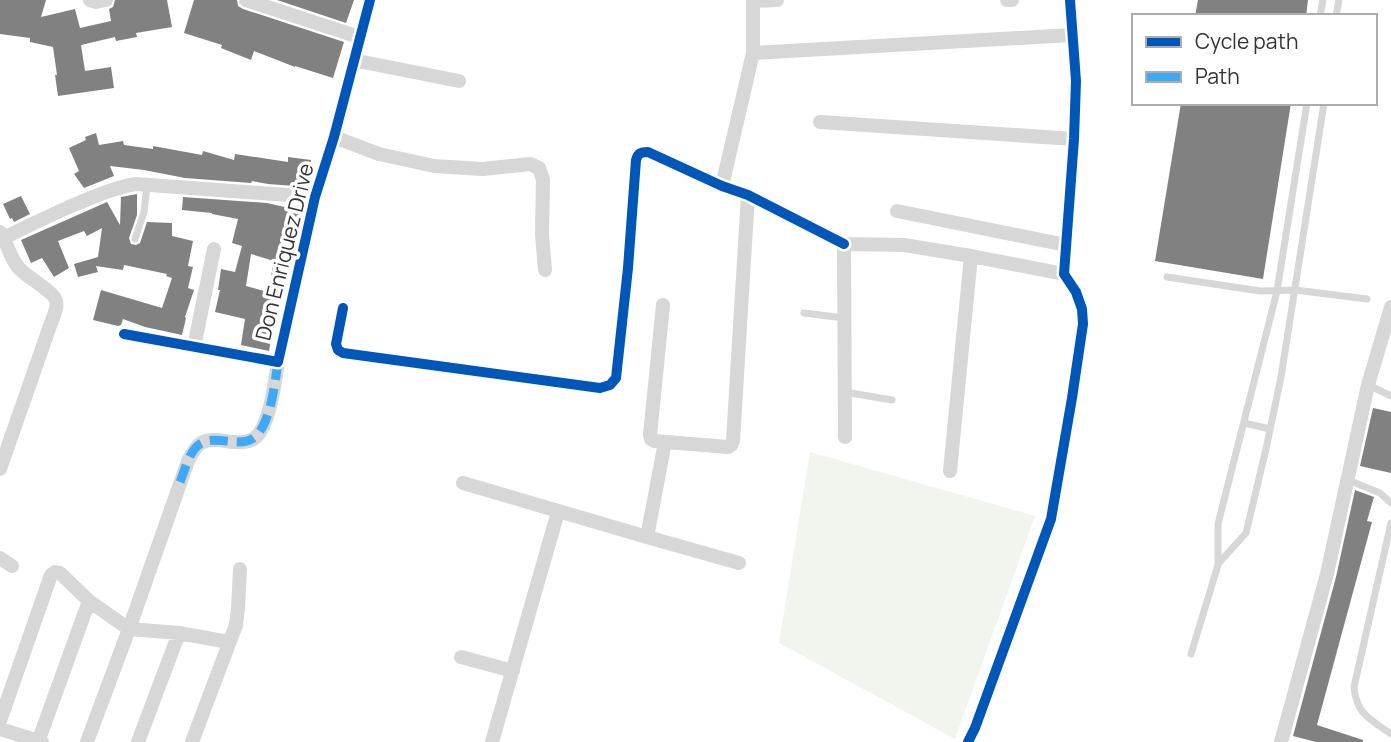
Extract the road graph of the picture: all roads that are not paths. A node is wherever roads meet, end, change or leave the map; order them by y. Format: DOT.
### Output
graph roads {
  1 [pos="90,0"];
  2 [pos="106,0"];
  3 [pos="246,0"];
  4 [pos="370,0"];
  5 [pos="777,0"];
  6 [pos="1070,0"];
  7 [pos="747,1"];
  8 [pos="1072,35"];
  9 [pos="359,37"];
  10 [pos="753,53"];
  11 [pos="353,60"];
  12 [pos="459,81"];
  13 [pos="1307,105"];
  14 [pos="1324,105"];
  15 [pos="821,122"];
  16 [pos="334,137"];
  17 [pos="1074,139"];
  18 [pos="147,185"];
  19 [pos="722,186"];
  20 [pos="748,195"];
  21 [pos="315,197"];
  22 [pos="897,211"];
  23 [pos="2,235"];
  24 [pos="135,239"];
  25 [pos="844,244"];
  26 [pos="1066,245"];
  27 [pos="214,249"];
  28 [pos="971,256"];
  29 [pos="545,270"];
  30 [pos="1064,274"];
  31 [pos="1167,277"];
  32 [pos="1295,290"];
  33 [pos="1277,291"];
  34 [pos="1367,299"];
  35 [pos="663,305"];
  36 [pos="343,308"];
  37 [pos="1391,311"];
  38 [pos="804,313"];
  39 [pos="845,318"];
  40 [pos="124,334"];
  41 [pos="194,347"];
  42 [pos="278,362"];
  43 [pos="1367,385"];
  44 [pos="845,392"];
  45 [pos="1391,396"];
  46 [pos="892,400"];
  47 [pos="1244,423"];
  48 [pos="1270,429"];
  49 [pos="845,437"];
  50 [pos="664,442"];
  51 [pos="0,469"];
  52 [pos="950,471"];
  53 [pos="1348,480"];
  54 [pos="463,483"];
  55 [pos="1391,503"];
  56 [pos="558,512"];
  57 [pos="1391,523"];
  58 [pos="647,537"];
  59 [pos="738,563"];
  60 [pos="1218,565"];
  61 [pos="240,569"];
  62 [pos="89,601"];
  63 [pos="130,629"];
  64 [pos="179,633"];
  65 [pos="229,642"];
  66 [pos="1191,654"];
  67 [pos="461,657"];
  68 [pos="513,671"];
  69 [pos="0,721"];
  70 [pos="0,729"];
  71 [pos="1391,734"];
  72 [pos="40,742"];
  73 [pos="88,742"];
  74 [pos="138,742"];
  75 [pos="192,742"];
  76 [pos="492,742"];
  77 [pos="968,742"];
  78 [pos="1281,742"];
  1 -- 2 [label="street"];
  3 -- 9 [label="street"];
  4 -- 9 [label="street, Don Enriquez Drive"];
  5 -- 7 [label="street"];
  6 -- 8 [label="street"];
  7 -- 10 [label="street"];
  8 -- 10 [label="street"];
  8 -- 17 [label="street"];
  9 -- 11 [label="street, Don Enriquez Drive"];
  10 -- 19 [label="street"];
  11 -- 12 [label="street"];
  11 -- 16 [label="street, Don Enriquez Drive"];
  13 -- 33 [label="lane"];
  14 -- 32 [label="lane"];
  15 -- 17 [label="street"];
  16 -- 21 [label="street, Don Enriquez Drive"];
  16 -- 29 [label="street"];
  17 -- 26 [label="street"];
  18 -- 21 [label="street"];
  18 -- 23 [label="street"];
  18 -- 24 [label="lane"];
  19 -- 20 [label="street"];
  19 -- 36 [label="street"];
  20 -- 25 [label="street"];
  20 -- 50 [label="street"];
  21 -- 42 [label="street, Don Enriquez Drive"];
  22 -- 26 [label="street"];
  23 -- 51 [label="street"];
  25 -- 28 [label="street"];
  25 -- 39 [label="street"];
  26 -- 30 [label="street"];
  27 -- 41 [label="street"];
  28 -- 30 [label="street"];
  28 -- 52 [label="street"];
  30 -- 77 [label="street"];
  31 -- 33 [label="lane"];
  32 -- 33 [label="lane"];
  32 -- 34 [label="lane"];
  32 -- 48 [label="lane"];
  33 -- 47 [label="lane"];
  35 -- 50 [label="street"];
  37 -- 43 [label="street"];
  38 -- 39 [label="lane"];
  39 -- 44 [label="street"];
  40 -- 41 [label="street, Don Enriquez Drive"];
  41 -- 42 [label="street, Don Enriquez Drive"];
  42 -- 63 [label="street"];
  43 -- 45 [label="lane"];
  43 -- 53 [label="street"];
  44 -- 46 [label="lane"];
  44 -- 49 [label="street"];
  47 -- 48 [label="lane"];
  47 -- 60 [label="lane"];
  48 -- 60 [label="lane"];
  50 -- 58 [label="street"];
  53 -- 55 [label="lane"];
  53 -- 78 [label="street"];
  54 -- 56 [label="street"];
  56 -- 58 [label="street"];
  56 -- 68 [label="street"];
  57 -- 71 [label="lane"];
  58 -- 59 [label="street"];
  60 -- 66 [label="lane"];
  61 -- 65 [label="street"];
  62 -- 63 [label="street"];
  62 -- 69 [label="street"];
  62 -- 72 [label="street"];
  63 -- 64 [label="street"];
  63 -- 73 [label="street"];
  64 -- 65 [label="street"];
  64 -- 74 [label="street"];
  65 -- 75 [label="street"];
  67 -- 68 [label="street"];
  68 -- 76 [label="street"];
  70 -- 72 [label="street"];
}
